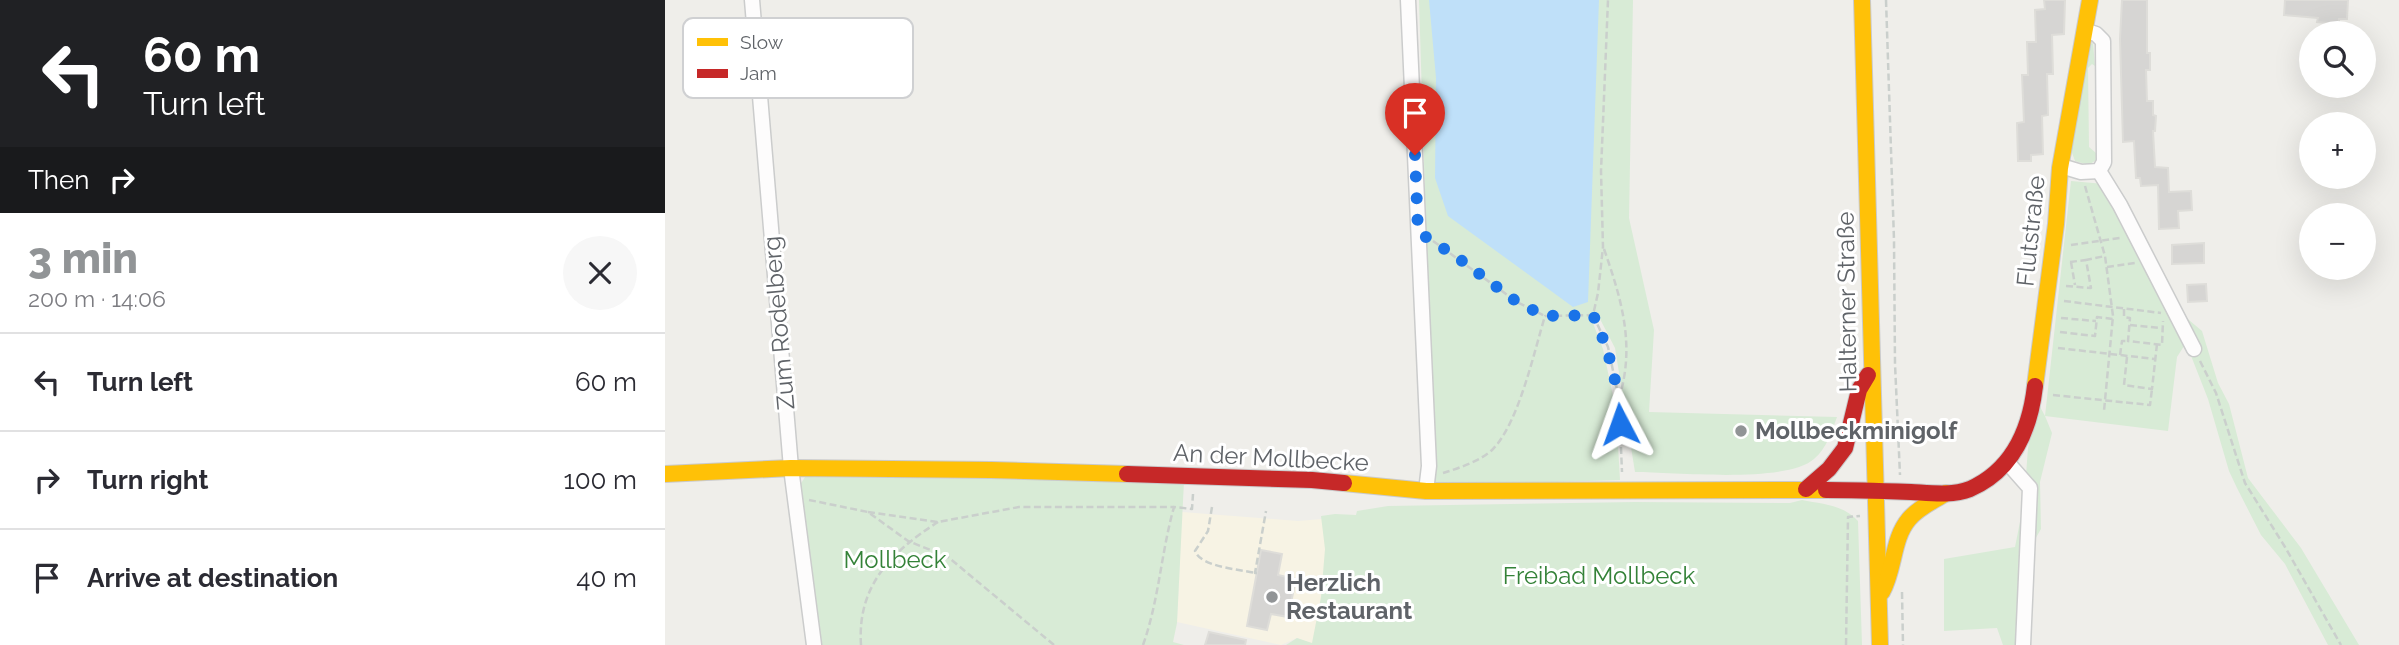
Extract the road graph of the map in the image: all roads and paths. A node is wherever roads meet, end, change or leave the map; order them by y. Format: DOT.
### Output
graph roads {
  1 [pos="752,0"];
  2 [pos="1408,0"];
  3 [pos="1608,0"];
  4 [pos="1862,0"];
  5 [pos="1886,0"];
  6 [pos="2090,0"];
  7 [pos="754,18"];
  8 [pos="2087,31"];
  9 [pos="760,98"];
  10 [pos="2061,166"];
  11 [pos="2099,171"];
  12 [pos="2081,173"];
  13 [pos="1418,232"];
  14 [pos="2127,236"];
  15 [pos="2101,241"];
  16 [pos="1603,247"];
  17 [pos="2105,256"];
  18 [pos="2086,260"];
  19 [pos="2071,262"];
  20 [pos="2140,262"];
  21 [pos="2107,267"];
  22 [pos="2064,285"];
  23 [pos="2075,285"];
  24 [pos="2064,301"];
  25 [pos="2112,307"];
  26 [pos="2124,309"];
  27 [pos="1593,315"];
  28 [pos="1545,316"];
  29 [pos="2061,318"];
  30 [pos="2113,319"];
  31 [pos="2096,321"];
  32 [pos="2130,325"];
  33 [pos="2163,328"];
  34 [pos="2128,341"];
  35 [pos="2157,344"];
  36 [pos="2194,349"];
  37 [pos="2110,354"];
  38 [pos="2120,355"];
  39 [pos="2127,356"];
  40 [pos="2155,359"];
  41 [pos="1871,370"];
  42 [pos="2151,389"];
  43 [pos="2053,395"];
  44 [pos="1619,399"];
  45 [pos="2105,399"];
  46 [pos="2104,411"];
  47 [pos="2007,462"];
  48 [pos="791,468"];
  49 [pos="1443,473"];
  50 [pos="665,474"];
  51 [pos="1194,477"];
  52 [pos="1806,489"];
  53 [pos="1624,490"];
  54 [pos="1426,491"];
  55 [pos="1875,491"];
  56 [pos="1901,492"];
  57 [pos="1946,493"];
  58 [pos="795,497"];
  59 [pos="1174,507"];
  60 [pos="1212,507"];
  61 [pos="1266,511"];
  62 [pos="867,512"];
  63 [pos="1875,517"];
  64 [pos="938,522"];
  65 [pos="908,541"];
  66 [pos="1901,591"];
  67 [pos="1879,596"];
  68 [pos="814,645"];
  69 [pos="861,645"];
  70 [pos="1054,645"];
  71 [pos="1143,645"];
  72 [pos="1846,645"];
  73 [pos="1880,645"];
  74 [pos="1903,645"];
  75 [pos="2023,645"];
  76 [pos="2341,645"];
  1 -- 7 [label="street, Zum Rodelberg"];
  2 -- 13 [label="street"];
  3 -- 16 [label="path"];
  4 -- 41 [label="street, Halterner Straße"];
  5 -- 56 [label="path"];
  6 -- 8 [label="street, Flutstraße"];
  8 -- 10 [label="street, Flutstraße"];
  8 -- 11 [label="street"];
  9 -- 48 [label="street, Zum Rodelberg"];
  10 -- 12 [label="street"];
  10 -- 47 [label="street, Flutstraße"];
  11 -- 12 [label="street"];
  11 -- 36 [label="street"];
  12 -- 15 [label="path"];
  13 -- 28 [label="path"];
  13 -- 54 [label="street"];
  14 -- 15 [label="path"];
  15 -- 17 [label="path"];
  15 -- 19 [label="path"];
  16 -- 27 [label="path"];
  16 -- 44 [label="path"];
  17 -- 18 [label="path"];
  17 -- 21 [label="path"];
  18 -- 19 [label="path"];
  18 -- 22 [label="path"];
  19 -- 23 [label="path"];
  20 -- 21 [label="path"];
  21 -- 25 [label="path"];
  24 -- 25 [label="path"];
  25 -- 26 [label="path"];
  25 -- 30 [label="path"];
  26 -- 32 [label="path"];
  26 -- 33 [label="path"];
  27 -- 28 [label="path"];
  27 -- 44 [label="path"];
  28 -- 49 [label="path"];
  29 -- 31 [label="path"];
  30 -- 31 [label="path"];
  30 -- 37 [label="path"];
  31 -- 37 [label="path"];
  32 -- 33 [label="path"];
  32 -- 34 [label="path"];
  33 -- 35 [label="path"];
  34 -- 35 [label="path"];
  34 -- 38 [label="path"];
  35 -- 40 [label="path"];
  36 -- 76 [label="path"];
  37 -- 38 [label="path"];
  37 -- 45 [label="path"];
  38 -- 39 [label="path"];
  39 -- 40 [label="path"];
  39 -- 42 [label="path"];
  40 -- 42 [label="path"];
  41 -- 52 [label="street"];
  41 -- 55 [label="street, Halterner Straße"];
  42 -- 45 [label="path"];
  43 -- 45 [label="path"];
  44 -- 53 [label="path"];
  45 -- 46 [label="path"];
  47 -- 57 [label="street, Flutstraße"];
  47 -- 75 [label="street"];
  48 -- 50 [label="street, An der Mollbecke"];
  48 -- 51 [label="street, An der Mollbecke"];
  48 -- 58 [label="street, Zum Rodelberg"];
  51 -- 54 [label="street, An der Mollbecke"];
  51 -- 59 [label="path"];
  52 -- 53 [label="street, An der Mollbecke"];
  52 -- 55 [label="street, An der Mollbecke"];
  53 -- 54 [label="street, An der Mollbecke"];
  55 -- 56 [label="street, Flutstraße"];
  55 -- 63 [label="street, Halterner Straße"];
  56 -- 57 [label="street, Flutstraße"];
  57 -- 67 [label="street"];
  58 -- 62 [label="path"];
  58 -- 68 [label="street, Zum Rodelberg"];
  59 -- 64 [label="path"];
  59 -- 71 [label="path"];
  60 -- 61 [label="path"];
  62 -- 64 [label="path"];
  62 -- 65 [label="path"];
  63 -- 67 [label="street, Halterner Straße"];
  63 -- 72 [label="path"];
  64 -- 65 [label="path"];
  65 -- 69 [label="path"];
  65 -- 70 [label="path"];
  66 -- 74 [label="path"];
  67 -- 73 [label="street, Halterner Straße"];
}
